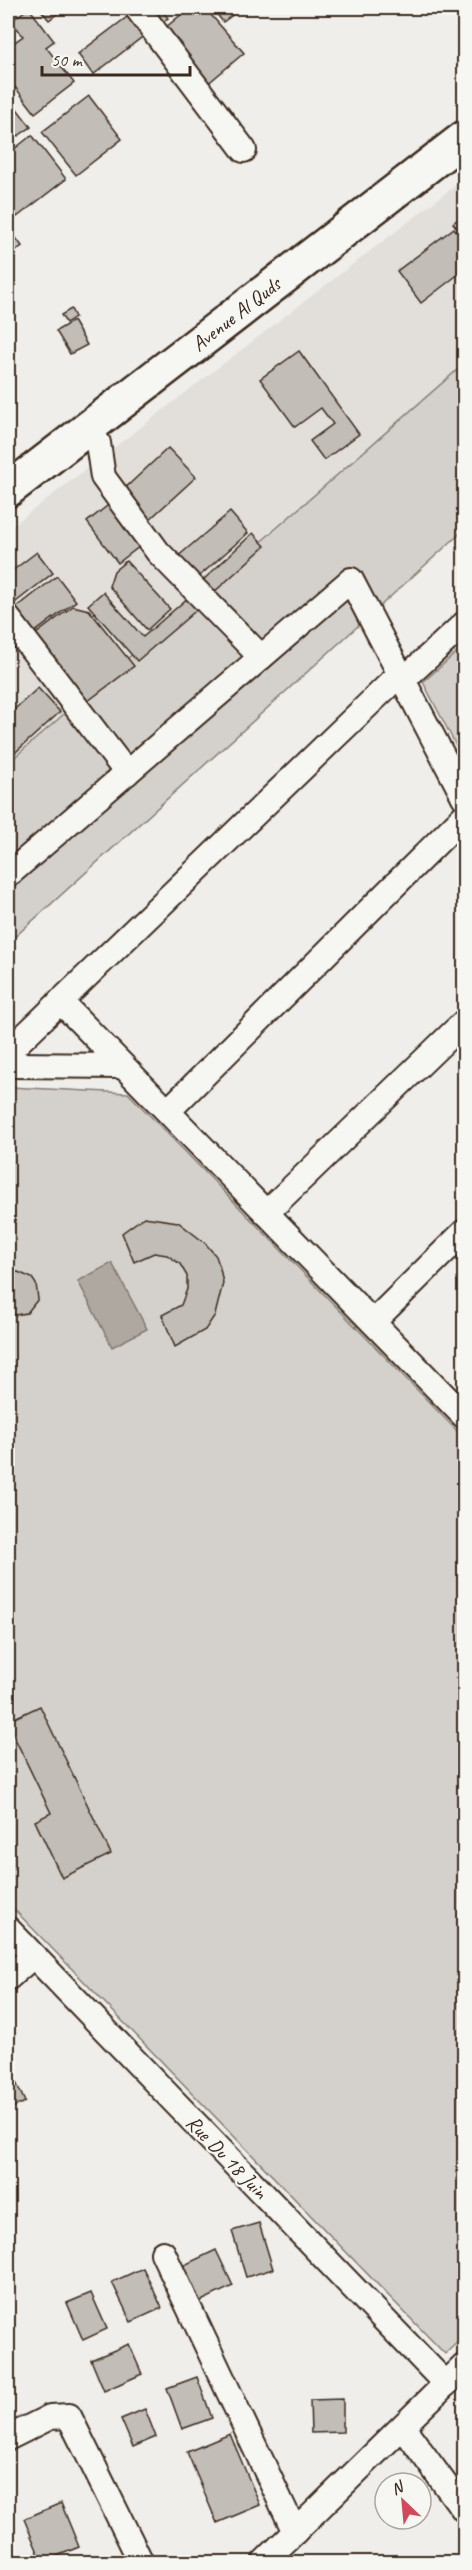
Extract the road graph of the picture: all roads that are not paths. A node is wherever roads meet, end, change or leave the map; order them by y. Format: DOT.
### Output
graph roads {
  1 [pos="137,8"];
  2 [pos="465,138"];
  3 [pos="244,150"];
  4 [pos="465,162"];
  5 [pos="98,443"];
  6 [pos="8,490"];
  7 [pos="8,512"];
  8 [pos="8,618"];
  9 [pos="465,624"];
  10 [pos="261,657"];
  11 [pos="401,677"];
  12 [pos="127,773"];
  13 [pos="465,797"];
  14 [pos="465,816"];
  15 [pos="8,875"];
  16 [pos="60,1001"];
  17 [pos="465,1022"];
  18 [pos="8,1052"];
  19 [pos="8,1065"];
  20 [pos="123,1066"];
  21 [pos="168,1112"];
  22 [pos="266,1213"];
  23 [pos="465,1232"];
  24 [pos="373,1322"];
  25 [pos="465,1416"];
  26 [pos="8,1929"];
  27 [pos="33,1956"];
  28 [pos="8,1978"];
  29 [pos="164,2253"];
  30 [pos="465,2366"];
  31 [pos="446,2384"];
  32 [pos="403,2427"];
  33 [pos="8,2438"];
  34 [pos="465,2510"];
  35 [pos="295,2532"];
  36 [pos="141,2562"];
  37 [pos="264,2562"];
  1 -- 3 [label="street"];
  2 -- 6 [label="main road, Avenue Al Quds"];
  4 -- 5 [label="main road, Avenue Al Quds"];
  5 -- 7 [label="main road, Avenue Al Quds"];
  5 -- 10 [label="street"];
  8 -- 12 [label="street"];
  9 -- 11 [label="street"];
  10 -- 11 [label="street"];
  10 -- 12 [label="street"];
  11 -- 13 [label="street"];
  11 -- 16 [label="street"];
  12 -- 15 [label="street"];
  14 -- 21 [label="street"];
  16 -- 18 [label="street"];
  16 -- 20 [label="street"];
  17 -- 22 [label="street"];
  19 -- 20 [label="street"];
  20 -- 21 [label="street"];
  21 -- 22 [label="street"];
  22 -- 24 [label="street"];
  23 -- 24 [label="street"];
  24 -- 25 [label="street"];
  26 -- 27 [label="street, Rue Du 18 Juin"];
  27 -- 28 [label="street"];
  27 -- 31 [label="street, Rue Du 18 Juin"];
  29 -- 35 [label="street"];
  30 -- 31 [label="street"];
  31 -- 32 [label="street"];
  32 -- 34 [label="street"];
  32 -- 35 [label="street"];
  33 -- 36 [label="street"];
  35 -- 37 [label="street"];
}
